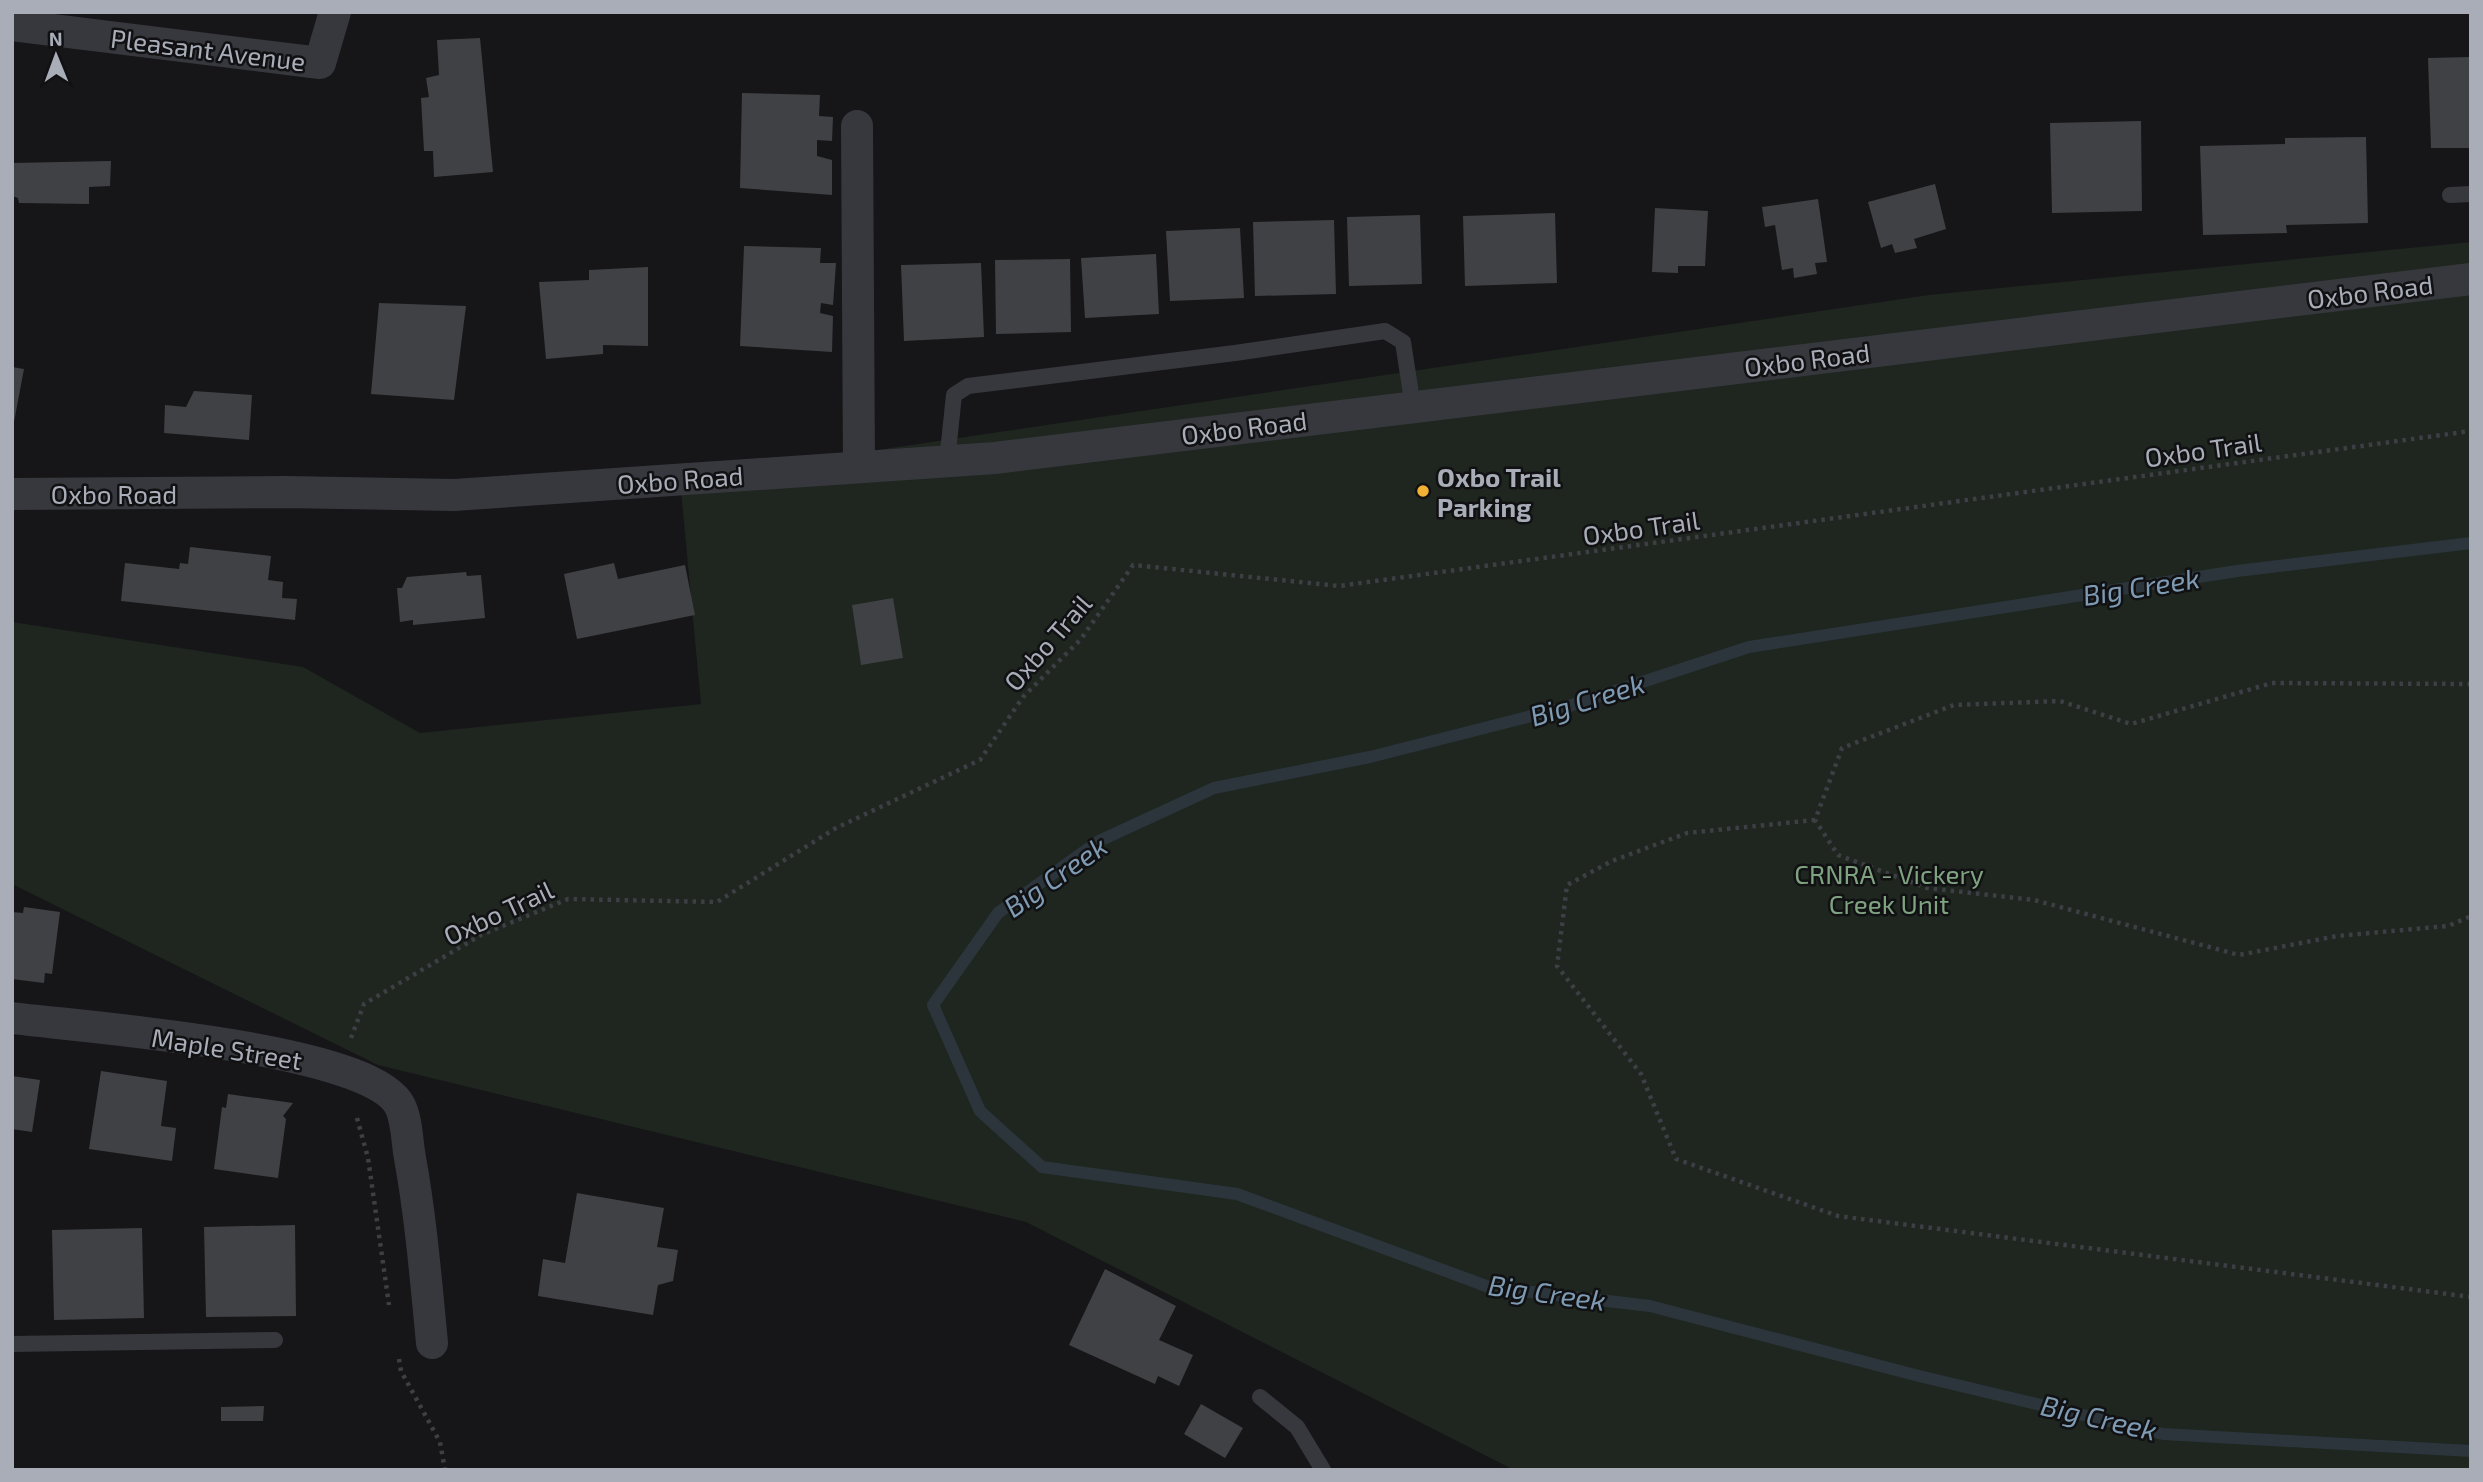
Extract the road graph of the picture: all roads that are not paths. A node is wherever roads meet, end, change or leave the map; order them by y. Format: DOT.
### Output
graph roads {
  1 [pos="335,12"];
  2 [pos="12,25"];
  3 [pos="857,126"];
  4 [pos="2471,194"];
  5 [pos="2450,195"];
  6 [pos="2471,278"];
  7 [pos="1413,407"];
  8 [pos="947,461"];
  9 [pos="859,467"];
  10 [pos="12,494"];
  11 [pos="12,1018"];
  12 [pos="275,1339"];
  13 [pos="432,1343"];
  14 [pos="12,1344"];
  15 [pos="1260,1397"];
  16 [pos="1323,1470"];
  1 -- 2 [label="street, Pleasant Avenue"];
  3 -- 9 [label="street"];
  4 -- 5 [label="lane"];
  6 -- 7 [label="street, Oxbo Road"];
  7 -- 8 [label="street, Oxbo Road"];
  7 -- 8 [label="lane"];
  8 -- 9 [label="street, Oxbo Road"];
  9 -- 10 [label="street, Oxbo Road"];
  11 -- 13 [label="street, Maple Street"];
  12 -- 14 [label="lane"];
  15 -- 16 [label="lane"];
}
